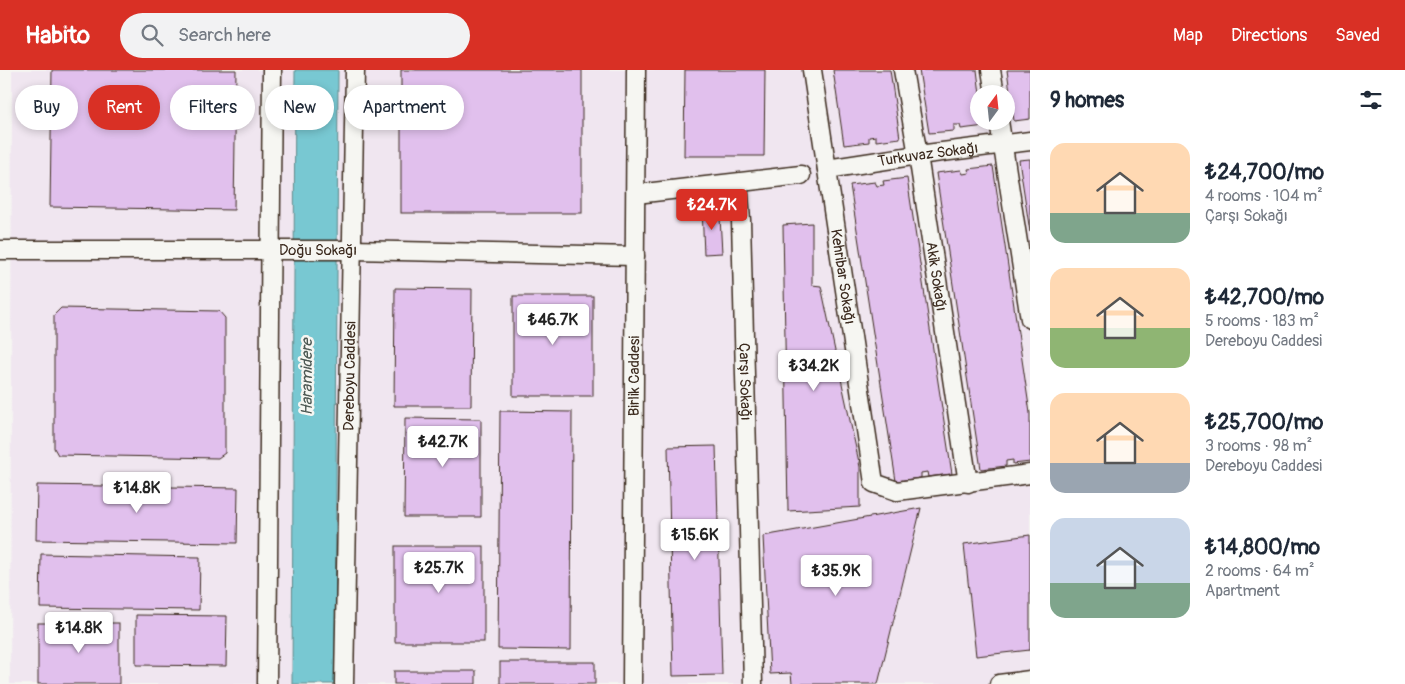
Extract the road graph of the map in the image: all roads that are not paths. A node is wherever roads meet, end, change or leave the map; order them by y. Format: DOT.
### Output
graph roads {
  1 [pos="272,70"];
  2 [pos="355,70"];
  3 [pos="636,70"];
  4 [pos="812,70"];
  5 [pos="903,70"];
  6 [pos="991,70"];
  7 [pos="994,85"];
  8 [pos="1000,130"];
  9 [pos="1030,141"];
  10 [pos="1002,145"];
  11 [pos="918,155"];
  12 [pos="827,169"];
  13 [pos="801,175"];
  14 [pos="738,183"];
  15 [pos="636,194"];
  16 [pos="0,250"];
  17 [pos="270,250"];
  18 [pos="352,250"];
  19 [pos="635,256"];
  20 [pos="1030,319"];
  21 [pos="1030,474"];
  22 [pos="968,483"];
  23 [pos="1030,680"];
  24 [pos="267,684"];
  25 [pos="344,684"];
  26 [pos="632,684"];
  27 [pos="753,684"];
  28 [pos="998,684"];
  1 -- 17 [label="street"];
  2 -- 18 [label="street, Dereboyu Caddesi"];
  3 -- 15 [label="street, Birlik Caddesi"];
  4 -- 12 [label="street, Kehribar Sokağı"];
  5 -- 11 [label="street, Akik Sokağı"];
  6 -- 7 [label="street"];
  8 -- 10 [label="street"];
  9 -- 10 [label="street, Turkuvaz Sokağı"];
  10 -- 11 [label="street, Turkuvaz Sokağı"];
  10 -- 20 [label="street"];
  11 -- 12 [label="street, Turkuvaz Sokağı"];
  11 -- 22 [label="street, Akik Sokağı"];
  12 -- 22 [label="street, Kehribar Sokağı"];
  13 -- 14 [label="street"];
  14 -- 15 [label="street"];
  14 -- 27 [label="street, Çarşı Sokağı"];
  15 -- 19 [label="street, Birlik Caddesi"];
  16 -- 17 [label="street, Doğu Sokağı"];
  17 -- 18 [label="street, Doğu Sokağı"];
  17 -- 24 [label="street"];
  18 -- 19 [label="street, Doğu Sokağı"];
  18 -- 25 [label="street, Dereboyu Caddesi"];
  19 -- 26 [label="street, Birlik Caddesi"];
  21 -- 22 [label="street"];
  23 -- 28 [label="street"];
}
